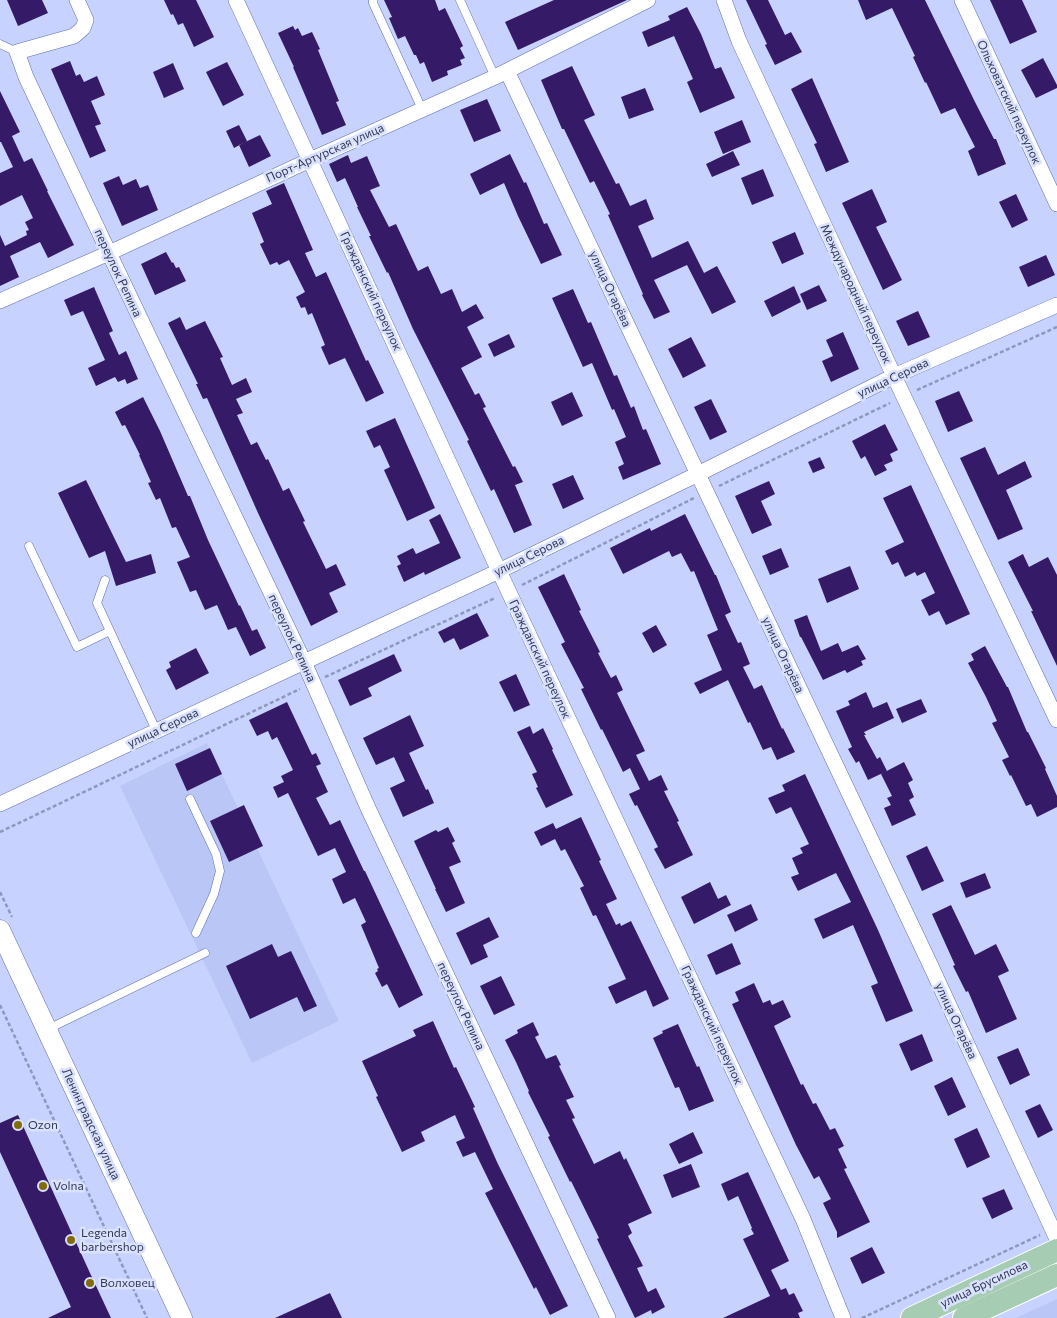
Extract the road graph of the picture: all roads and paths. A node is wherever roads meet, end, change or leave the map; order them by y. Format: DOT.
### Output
graph roads {
  1 [pos="77,0"];
  2 [pos="236,0"];
  3 [pos="374,0"];
  4 [pos="460,0"];
  5 [pos="648,0"];
  6 [pos="724,0"];
  7 [pos="962,0"];
  8 [pos="0,44"];
  9 [pos="17,52"];
  10 [pos="501,74"];
  11 [pos="422,110"];
  12 [pos="310,160"];
  13 [pos="1057,204"];
  14 [pos="108,253"];
  15 [pos="0,301"];
  16 [pos="1057,305"];
  17 [pos="1057,327"];
  18 [pos="894,376"];
  19 [pos="904,397"];
  20 [pos="698,474"];
  21 [pos="706,492"];
  22 [pos="29,546"];
  23 [pos="499,570"];
  24 [pos="105,580"];
  25 [pos="509,591"];
  26 [pos="110,631"];
  27 [pos="304,662"];
  28 [pos="313,683"];
  29 [pos="1057,720"];
  30 [pos="156,730"];
  31 [pos="190,799"];
  32 [pos="0,804"];
  33 [pos="0,832"];
  34 [pos="0,930"];
  35 [pos="196,933"];
  36 [pos="205,953"];
  37 [pos="0,1005"];
  38 [pos="47,1030"];
  39 [pos="1055,1240"];
  40 [pos="1057,1275"];
  41 [pos="147,1318"];
  42 [pos="182,1318"];
  43 [pos="608,1318"];
  44 [pos="843,1318"];
  45 [pos="862,1318"];
  46 [pos="912,1318"];
  47 [pos="964,1318"];
  1 -- 9 [label="street"];
  2 -- 12 [label="street, Гражданский переулок"];
  3 -- 11 [label="lane"];
  4 -- 10 [label="lane"];
  5 -- 10 [label="street, Порт-Артурская улица"];
  6 -- 18 [label="street, Международный переулок"];
  7 -- 13 [label="street, Ольховатский переулок"];
  8 -- 9 [label="lane"];
  9 -- 14 [label="street, переулок Репина"];
  10 -- 11 [label="street, Порт-Артурская улица"];
  10 -- 20 [label="street, улица Огарёва"];
  11 -- 12 [label="street, Порт-Артурская улица"];
  12 -- 14 [label="street, Порт-Артурская улица"];
  12 -- 23 [label="street, Гражданский переулок"];
  14 -- 15 [label="street, Порт-Артурская улица"];
  14 -- 27 [label="street, переулок Репина"];
  16 -- 18 [label="street, улица Серова"];
  17 -- 19 [label="path"];
  18 -- 19 [label="street, Международный переулок"];
  18 -- 20 [label="street, улица Серова"];
  19 -- 21 [label="path"];
  19 -- 29 [label="street, Международный переулок"];
  20 -- 21 [label="street, улица Огарёва"];
  20 -- 23 [label="street, улица Серова"];
  21 -- 25 [label="path"];
  21 -- 39 [label="street, улица Огарёва"];
  22 -- 26 [label="lane"];
  23 -- 25 [label="street, Гражданский переулок"];
  23 -- 27 [label="street, улица Серова"];
  24 -- 26 [label="lane"];
  25 -- 28 [label="path"];
  25 -- 44 [label="street, Гражданский переулок"];
  26 -- 30 [label="lane"];
  27 -- 28 [label="street, переулок Репина"];
  27 -- 30 [label="street, улица Серова"];
  28 -- 33 [label="path"];
  28 -- 43 [label="street, переулок Репина"];
  30 -- 32 [label="street, улица Серова"];
  31 -- 35 [label="lane"];
  34 -- 38 [label="main road, Ленинградская улица"];
  36 -- 38 [label="lane"];
  37 -- 41 [label="path"];
  38 -- 42 [label="main road, Ленинградская улица"];
  39 -- 45 [label="path"];
  39 -- 46 [label="main road, улица Брусилова"];
  40 -- 47 [label="main road, улица Брусилова"];
}
